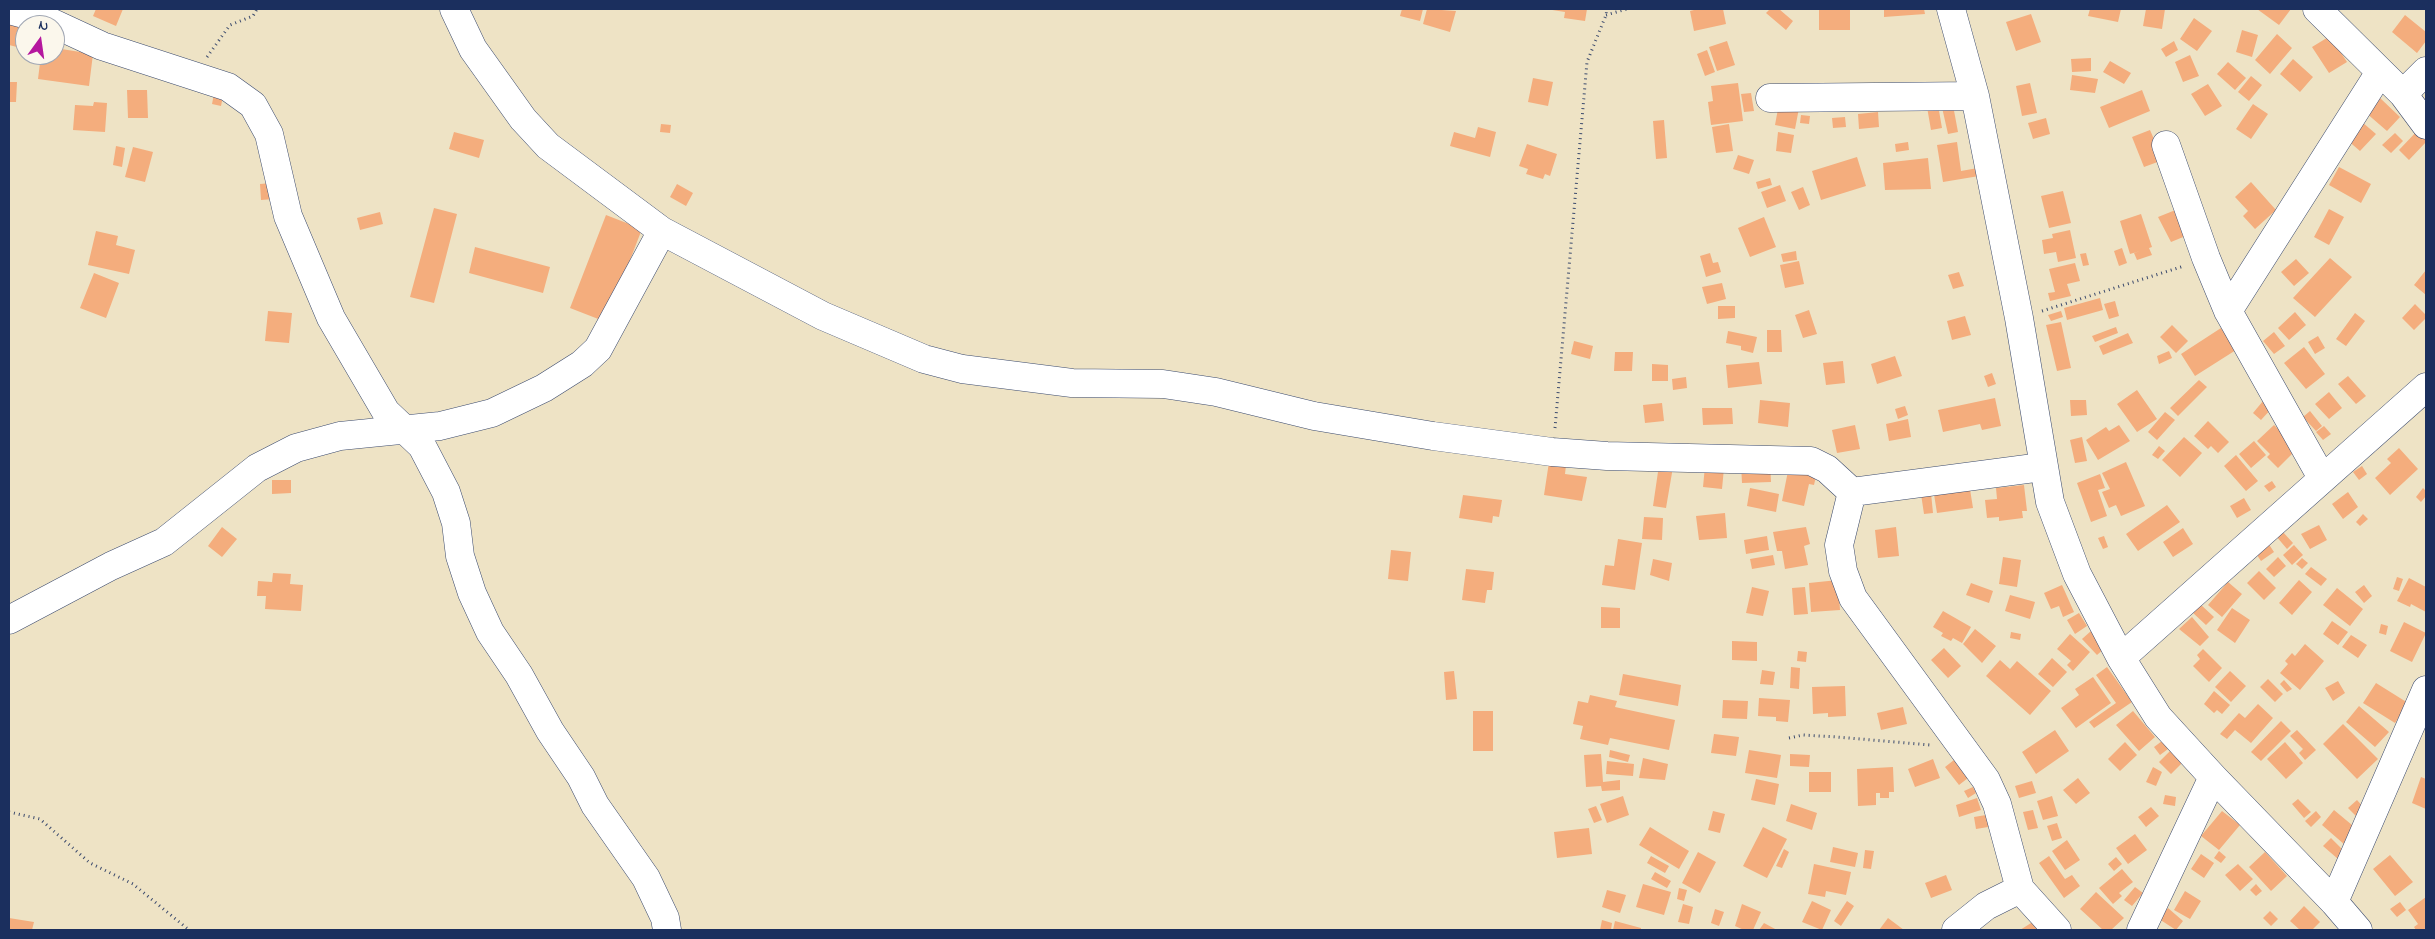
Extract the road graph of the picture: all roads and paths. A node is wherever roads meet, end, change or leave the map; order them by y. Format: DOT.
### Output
graph roads {
  1 [pos="257,9"];
  2 [pos="454,9"];
  3 [pos="1607,9"];
  4 [pos="1627,9"];
  5 [pos="1951,9"];
  6 [pos="2317,9"];
  7 [pos="9,10"];
  8 [pos="1606,15"];
  9 [pos="2426,71"];
  10 [pos="2380,72"];
  11 [pos="194,76"];
  12 [pos="2403,94"];
  13 [pos="1976,96"];
  14 [pos="1770,98"];
  15 [pos="2426,125"];
  16 [pos="2166,145"];
  17 [pos="662,231"];
  18 [pos="2206,258"];
  19 [pos="2228,311"];
  20 [pos="2019,318"];
  21 [pos="2426,387"];
  22 [pos="404,430"];
  23 [pos="1552,452"];
  24 [pos="2042,467"];
  25 [pos="2322,478"];
  26 [pos="1852,492"];
  27 [pos="9,620"];
  28 [pos="2121,658"];
  29 [pos="2426,690"];
  30 [pos="1789,738"];
  31 [pos="1963,751"];
  32 [pos="2213,777"];
  33 [pos="9,812"];
  34 [pos="2020,889"];
  35 [pos="2334,902"];
  36 [pos="189,930"];
  37 [pos="667,930"];
  38 [pos="1956,930"];
  39 [pos="2057,930"];
  40 [pos="2141,930"];
  41 [pos="2358,930"];
  1 -- 11 [label="path"];
  2 -- 17 [label="street"];
  3 -- 8 [label="path"];
  4 -- 8 [label="path"];
  5 -- 13 [label="street"];
  6 -- 10 [label="street"];
  7 -- 11 [label="street"];
  8 -- 23 [label="path"];
  9 -- 12 [label="street"];
  10 -- 12 [label="street"];
  10 -- 19 [label="street"];
  11 -- 22 [label="street"];
  12 -- 15 [label="street"];
  13 -- 14 [label="street"];
  13 -- 20 [label="street"];
  16 -- 18 [label="street"];
  17 -- 22 [label="street"];
  17 -- 23 [label="street"];
  18 -- 19 [label="street"];
  18 -- 20 [label="path"];
  19 -- 25 [label="street"];
  20 -- 24 [label="street"];
  21 -- 25 [label="street"];
  22 -- 27 [label="street"];
  22 -- 37 [label="street"];
  23 -- 26 [label="street"];
  24 -- 26 [label="street"];
  24 -- 28 [label="street"];
  25 -- 28 [label="street"];
  26 -- 31 [label="street"];
  28 -- 32 [label="street"];
  29 -- 35 [label="street"];
  30 -- 31 [label="path"];
  31 -- 34 [label="street"];
  32 -- 35 [label="street"];
  32 -- 40 [label="street"];
  33 -- 36 [label="path"];
  34 -- 38 [label="street"];
  34 -- 39 [label="street"];
  35 -- 41 [label="street"];
}
